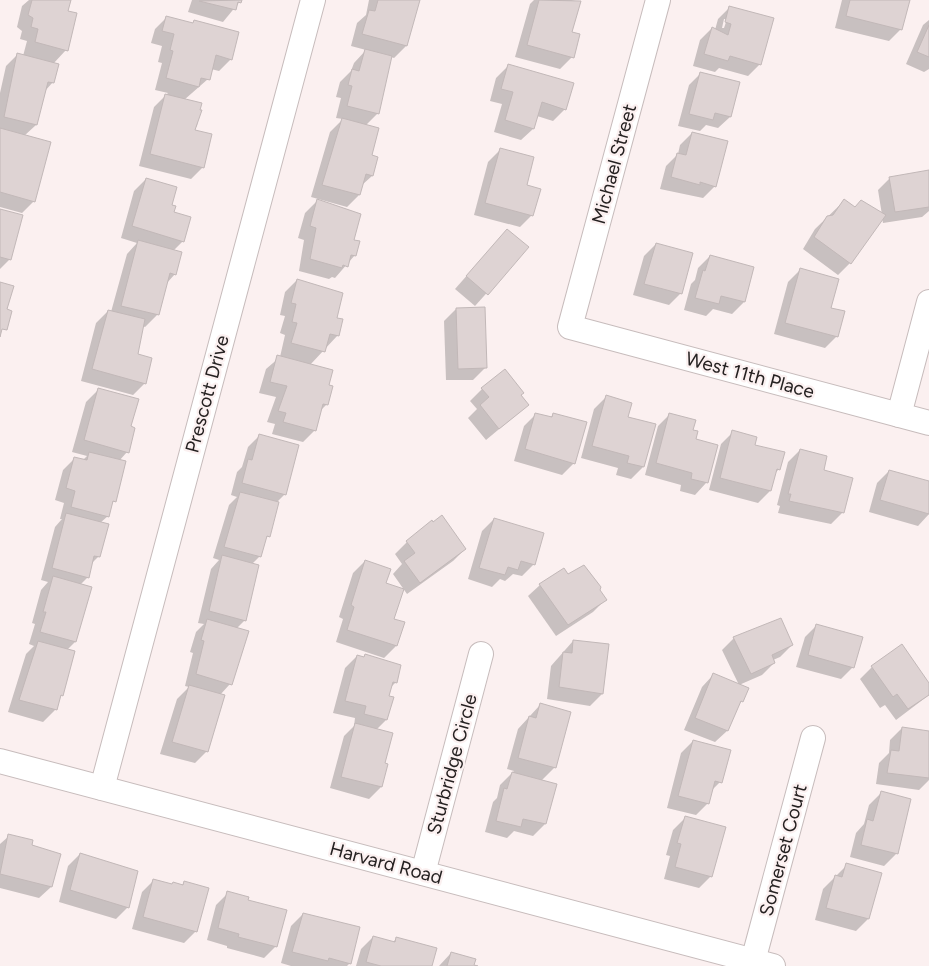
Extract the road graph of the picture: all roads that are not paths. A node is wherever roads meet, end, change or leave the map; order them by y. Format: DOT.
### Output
graph roads {
  1 [pos="313,0"];
  2 [pos="658,0"];
  3 [pos="929,302"];
  4 [pos="570,327"];
  5 [pos="899,415"];
  6 [pos="929,423"];
  7 [pos="481,654"];
  8 [pos="813,738"];
  9 [pos="0,761"];
  10 [pos="102,788"];
  11 [pos="423,873"];
  12 [pos="763,963"];
  1 -- 10 [label="street, Prescott Drive"];
  2 -- 4 [label="street, Michael Street"];
  3 -- 5 [label="street"];
  4 -- 5 [label="street, West 11th Place"];
  5 -- 6 [label="street, West 11th Place"];
  7 -- 11 [label="street, Sturbridge Circle"];
  8 -- 12 [label="street, Somerset Court"];
  9 -- 10 [label="street, Harvard Road"];
  10 -- 11 [label="street, Harvard Road"];
  11 -- 12 [label="street, Harvard Road"];
}
